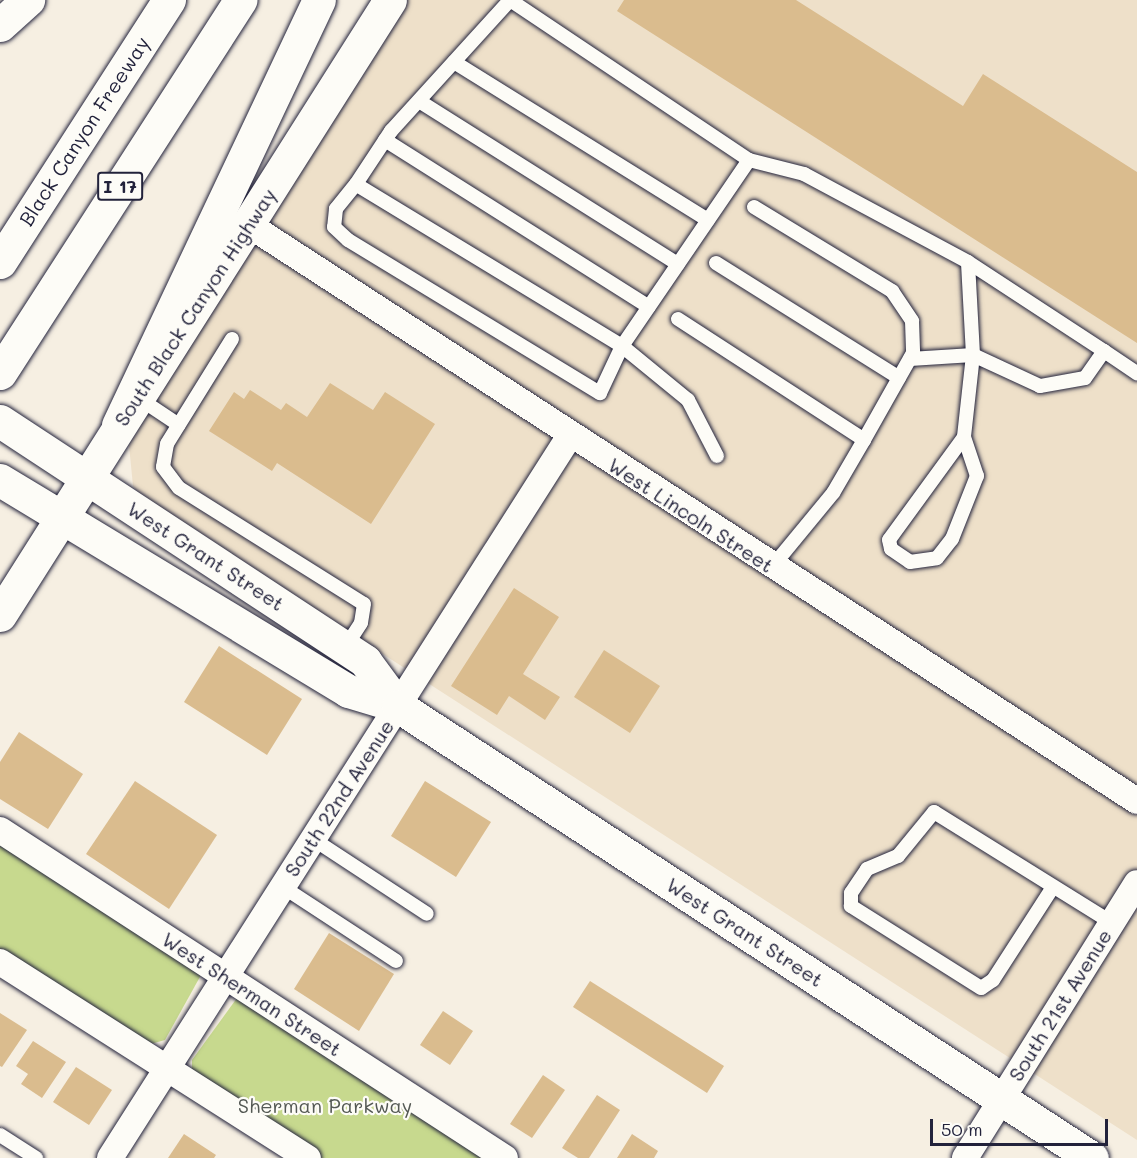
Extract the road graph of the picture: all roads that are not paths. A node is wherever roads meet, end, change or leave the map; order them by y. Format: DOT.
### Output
graph roads {
  1 [pos="27,0"];
  2 [pos="169,0"];
  3 [pos="240,0"];
  4 [pos="319,0"];
  5 [pos="390,0"];
  6 [pos="0,25"];
  7 [pos="454,62"];
  8 [pos="419,101"];
  9 [pos="385,140"];
  10 [pos="749,160"];
  11 [pos="356,184"];
  12 [pos="754,207"];
  13 [pos="708,220"];
  14 [pos="249,225"];
  15 [pos="0,262"];
  16 [pos="968,262"];
  17 [pos="716,263"];
  18 [pos="678,264"];
  19 [pos="649,307"];
  20 [pos="678,319"];
  21 [pos="232,339"];
  22 [pos="622,346"];
  23 [pos="1104,351"];
  24 [pos="973,355"];
  25 [pos="910,359"];
  26 [pos="0,373"];
  27 [pos="1137,373"];
  28 [pos="900,378"];
  29 [pos="137,397"];
  30 [pos="0,421"];
  31 [pos="118,425"];
  32 [pos="179,425"];
  33 [pos="569,437"];
  34 [pos="964,437"];
  35 [pos="864,440"];
  36 [pos="717,456"];
  37 [pos="88,479"];
  38 [pos="3,481"];
  39 [pos="62,520"];
  40 [pos="772,567"];
  41 [pos="0,615"];
  42 [pos="345,648"];
  43 [pos="398,706"];
  44 [pos="1137,801"];
  45 [pos="0,830"];
  46 [pos="313,839"];
  47 [pos="1137,883"];
  48 [pos="283,887"];
  49 [pos="1053,887"];
  50 [pos="427,914"];
  51 [pos="1112,923"];
  52 [pos="396,961"];
  53 [pos="0,962"];
  54 [pos="225,976"];
  55 [pos="167,1067"];
  56 [pos="1001,1100"];
  57 [pos="0,1135"];
  58 [pos="36,1158"];
  59 [pos="110,1158"];
  60 [pos="308,1158"];
  61 [pos="505,1158"];
  62 [pos="965,1158"];
  63 [pos="1092,1158"];
  1 -- 6 [label="main road"];
  2 -- 15 [label="main road, Black Canyon Freeway"];
  3 -- 26 [label="main road, I 17"];
  4 -- 31 [label="main road"];
  5 -- 14 [label="main road, South Black Canyon Highway"];
  7 -- 8 [label="lane"];
  7 -- 10 [label="lane"];
  7 -- 13 [label="lane"];
  8 -- 9 [label="lane"];
  8 -- 18 [label="lane"];
  9 -- 11 [label="lane"];
  9 -- 19 [label="lane"];
  10 -- 13 [label="lane"];
  10 -- 16 [label="lane"];
  11 -- 22 [label="lane"];
  11 -- 22 [label="lane"];
  12 -- 25 [label="lane"];
  13 -- 18 [label="lane"];
  14 -- 29 [label="main road, South Black Canyon Highway"];
  14 -- 33 [label="street, West Lincoln Street"];
  16 -- 23 [label="lane"];
  16 -- 24 [label="lane"];
  17 -- 28 [label="lane"];
  18 -- 19 [label="lane"];
  19 -- 22 [label="lane"];
  20 -- 35 [label="lane"];
  21 -- 32 [label="lane"];
  22 -- 36 [label="lane"];
  23 -- 24 [label="lane"];
  23 -- 27 [label="lane"];
  24 -- 25 [label="lane"];
  24 -- 34 [label="lane"];
  25 -- 28 [label="lane"];
  28 -- 35 [label="lane"];
  29 -- 31 [label="main road, South Black Canyon Highway"];
  29 -- 32 [label="lane"];
  30 -- 37 [label="main road, West Grant Street"];
  31 -- 37 [label="main road, South Black Canyon Highway"];
  32 -- 42 [label="lane"];
  33 -- 40 [label="street, West Lincoln Street"];
  33 -- 43 [label="street, South 22nd Avenue"];
  34 -- 34 [label="lane"];
  35 -- 40 [label="lane"];
  37 -- 39 [label="main road, South Black Canyon Highway"];
  37 -- 42 [label="main road, West Grant Street"];
  38 -- 39 [label="main road, West Grant Street"];
  39 -- 41 [label="main road, South Black Canyon Highway"];
  39 -- 43 [label="main road, West Grant Street"];
  40 -- 44 [label="street, West Lincoln Street"];
  42 -- 43 [label="main road, West Grant Street"];
  43 -- 46 [label="street, South 22nd Avenue"];
  43 -- 56 [label="main road, West Grant Street"];
  45 -- 54 [label="street, West Sherman Street"];
  46 -- 48 [label="street, South 22nd Avenue"];
  46 -- 50 [label="lane"];
  47 -- 51 [label="street, South 21st Avenue"];
  48 -- 52 [label="lane"];
  48 -- 54 [label="street, South 22nd Avenue"];
  49 -- 49 [label="lane"];
  49 -- 51 [label="lane"];
  51 -- 56 [label="street, South 21st Avenue"];
  53 -- 55 [label="street"];
  54 -- 55 [label="street, South 22nd Avenue"];
  54 -- 61 [label="street, West Sherman Street"];
  55 -- 59 [label="street, South 22nd Avenue"];
  55 -- 60 [label="street"];
  56 -- 62 [label="street, South 21st Avenue"];
  56 -- 63 [label="main road, West Grant Street"];
  57 -- 58 [label="lane"];
}
